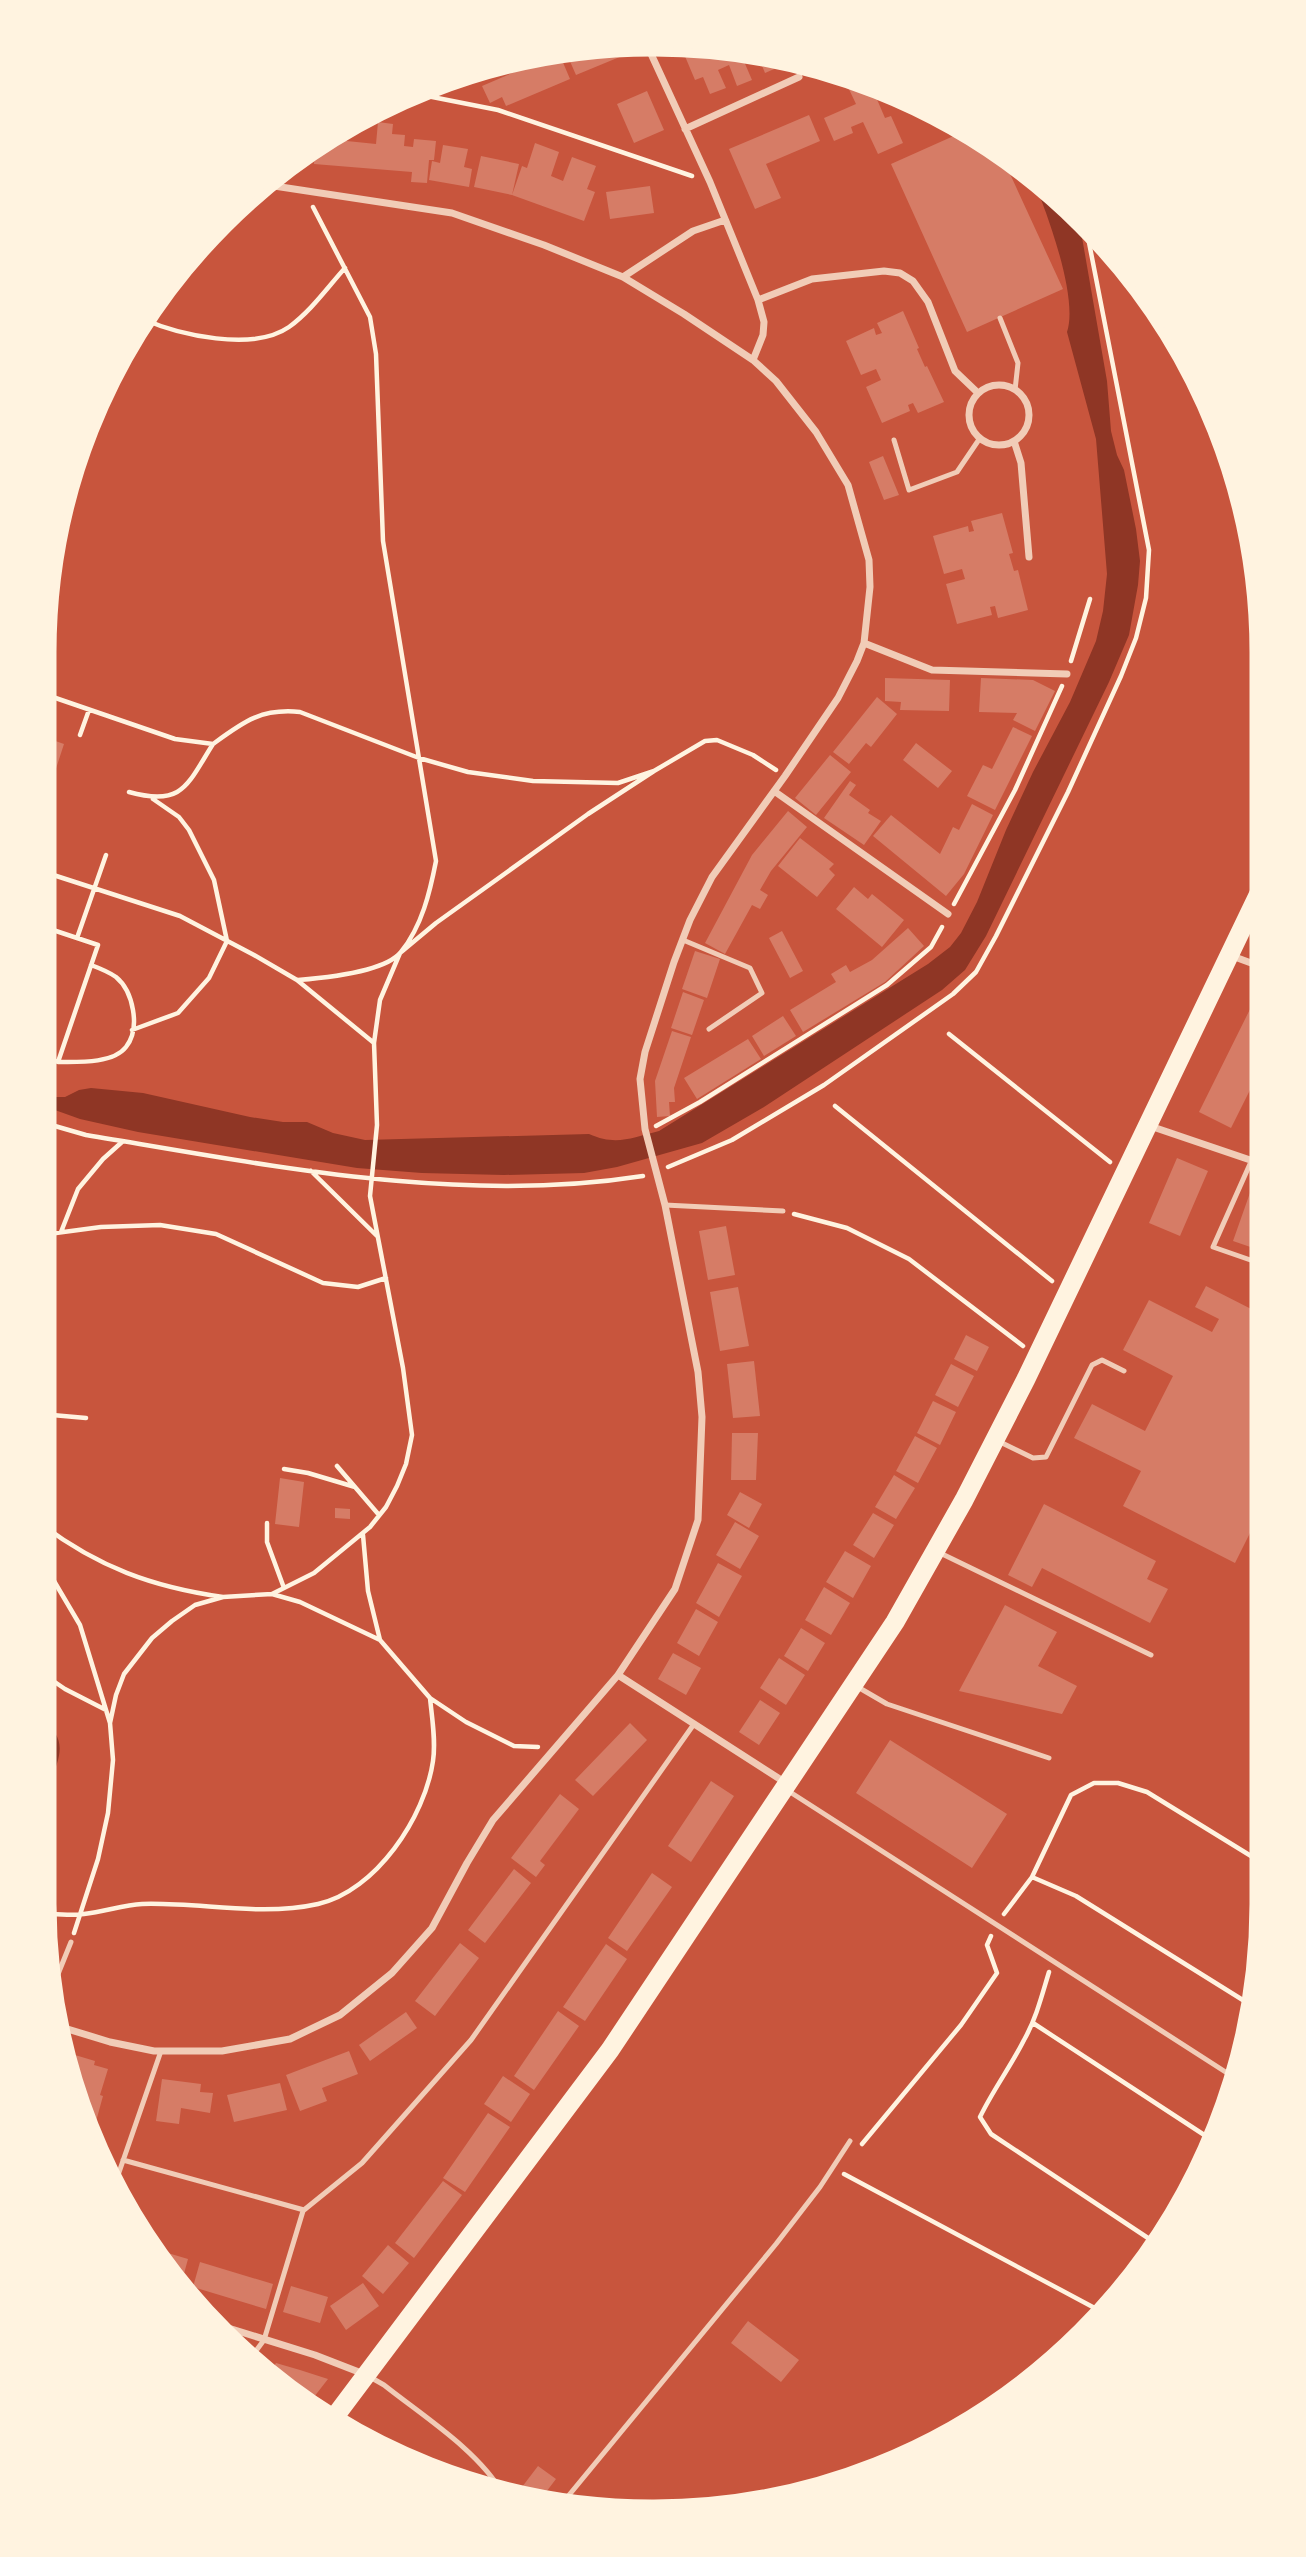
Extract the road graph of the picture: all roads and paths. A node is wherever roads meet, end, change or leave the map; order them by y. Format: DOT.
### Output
graph roads {
  1 [pos="650,52"];
  2 [pos="799,77"];
  3 [pos="428,96"];
  4 [pos="685,129"];
  5 [pos="710,182"];
  6 [pos="276,186"];
  7 [pos="303,191"];
  8 [pos="725,220"];
  9 [pos="1088,240"];
  10 [pos="345,268"];
  11 [pos="623,277"];
  12 [pos="758,300"];
  13 [pos="1000,318"];
  14 [pos="152,323"];
  15 [pos="753,360"];
  16 [pos="1015,390"];
  17 [pos="978,393"];
  18 [pos="980,438"];
  19 [pos="894,440"];
  20 [pos="1014,441"];
  21 [pos="1029,557"];
  22 [pos="1090,599"];
  23 [pos="864,643"];
  24 [pos="1067,674"];
  25 [pos="52,697"];
  26 [pos="89,710"];
  27 [pos="80,735"];
  28 [pos="213,744"];
  29 [pos="419,758"];
  30 [pos="654,771"];
  31 [pos="786,776"];
  32 [pos="774,791"];
  33 [pos="129,792"];
  34 [pos="153,799"];
  35 [pos="106,855"];
  36 [pos="52,874"];
  37 [pos="96,887"];
  38 [pos="1254,903"];
  39 [pos="948,915"];
  40 [pos="52,930"];
  41 [pos="77,938"];
  42 [pos="683,940"];
  43 [pos="227,941"];
  44 [pos="400,953"];
  45 [pos="1228,955"];
  46 [pos="1254,964"];
  47 [pos="91,965"];
  48 [pos="297,981"];
  49 [pos="709,1029"];
  50 [pos="132,1030"];
  51 [pos="949,1034"];
  52 [pos="374,1043"];
  53 [pos="52,1060"];
  54 [pos="58,1062"];
  55 [pos="835,1106"];
  56 [pos="52,1125"];
  57 [pos="1149,1125"];
  58 [pos="645,1129"];
  59 [pos="123,1141"];
  60 [pos="1254,1154"];
  61 [pos="1251,1160"];
  62 [pos="1254,1161"];
  63 [pos="667,1168"];
  64 [pos="310,1170"];
  65 [pos="655,1172"];
  66 [pos="1125,1174"];
  67 [pos="665,1205"];
  68 [pos="783,1211"];
  69 [pos="61,1232"];
  70 [pos="52,1233"];
  71 [pos="377,1237"];
  72 [pos="1254,1261"];
  73 [pos="386,1278"];
  74 [pos="1068,1294"];
  75 [pos="1037,1357"];
  76 [pos="1124,1371"];
  77 [pos="52,1415"];
  78 [pos="86,1418"];
  79 [pos="995,1440"];
  80 [pos="337,1466"];
  81 [pos="284,1469"];
  82 [pos="355,1487"];
  83 [pos="379,1515"];
  84 [pos="267,1523"];
  85 [pos="52,1532"];
  86 [pos="363,1534"];
  87 [pos="936,1551"];
  88 [pos="52,1578"];
  89 [pos="284,1588"];
  90 [pos="272,1594"];
  91 [pos="227,1597"];
  92 [pos="380,1640"];
  93 [pos="1151,1655"];
  94 [pos="618,1675"];
  95 [pos="52,1680"];
  96 [pos="855,1685"];
  97 [pos="430,1698"];
  98 [pos="106,1710"];
  99 [pos="110,1723"];
  100 [pos="694,1724"];
  101 [pos="557,1747"];
  102 [pos="1049,1758"];
  103 [pos="789,1784"];
  104 [pos="1254,1858"];
  105 [pos="1032,1877"];
  106 [pos="52,1913"];
  107 [pos="82,1914"];
  108 [pos="996,1925"];
  109 [pos="71,1942"];
  110 [pos="1053,1961"];
  111 [pos="57,1976"];
  112 [pos="1245,2001"];
  113 [pos="1033,2023"];
  114 [pos="66,2028"];
  115 [pos="161,2051"];
  116 [pos="1229,2074"];
  117 [pos="1207,2137"];
  118 [pos="850,2141"];
  119 [pos="857,2150"];
  120 [pos="123,2161"];
  121 [pos="839,2171"];
  122 [pos="118,2176"];
  123 [pos="303,2211"];
  124 [pos="1151,2240"];
  125 [pos="1096,2309"];
  126 [pos="227,2328"];
  127 [pos="264,2340"];
  128 [pos="254,2353"];
  129 [pos="367,2375"];
  130 [pos="337,2414"];
  131 [pos="498,2484"];
  132 [pos="567,2498"];
  1 -- 4 [label="street"];
  2 -- 4 [label="street"];
  3 -- 5 [label="path"];
  4 -- 5 [label="street"];
  5 -- 8 [label="street"];
  6 -- 7 [label="street"];
  7 -- 10 [label="path"];
  7 -- 11 [label="street"];
  8 -- 11 [label="street"];
  8 -- 12 [label="street"];
  9 -- 63 [label="path"];
  10 -- 14 [label="path"];
  10 -- 29 [label="path"];
  11 -- 15 [label="street"];
  12 -- 15 [label="street"];
  12 -- 17 [label="street"];
  13 -- 16 [label="lane"];
  15 -- 23 [label="street"];
  16 -- 17 [label="street"];
  16 -- 20 [label="street"];
  17 -- 18 [label="street"];
  18 -- 19 [label="lane"];
  18 -- 20 [label="street"];
  20 -- 21 [label="street"];
  22 -- 24 [label="path"];
  23 -- 24 [label="street"];
  23 -- 31 [label="street"];
  24 -- 39 [label="path"];
  25 -- 26 [label="path"];
  26 -- 27 [label="path"];
  26 -- 28 [label="path"];
  28 -- 29 [label="path"];
  28 -- 34 [label="path"];
  29 -- 30 [label="path"];
  29 -- 44 [label="path"];
  30 -- 31 [label="path"];
  30 -- 44 [label="path"];
  31 -- 32 [label="street"];
  32 -- 39 [label="street"];
  32 -- 42 [label="street"];
  33 -- 34 [label="path"];
  34 -- 43 [label="path"];
  35 -- 37 [label="path"];
  36 -- 37 [label="path"];
  37 -- 41 [label="path"];
  37 -- 43 [label="path"];
  38 -- 45 [label="highway"];
  39 -- 58 [label="path"];
  40 -- 41 [label="path"];
  41 -- 47 [label="path"];
  42 -- 49 [label="lane"];
  42 -- 58 [label="street"];
  43 -- 48 [label="path"];
  43 -- 50 [label="path"];
  44 -- 48 [label="path"];
  44 -- 52 [label="path"];
  45 -- 46 [label="street"];
  45 -- 57 [label="highway"];
  47 -- 50 [label="path"];
  47 -- 54 [label="path"];
  48 -- 52 [label="path"];
  50 -- 54 [label="path"];
  51 -- 66 [label="path"];
  52 -- 71 [label="path"];
  53 -- 54 [label="path"];
  55 -- 74 [label="path"];
  56 -- 59 [label="path"];
  57 -- 61 [label="street"];
  57 -- 66 [label="highway"];
  58 -- 67 [label="street"];
  59 -- 64 [label="path"];
  59 -- 69 [label="path"];
  60 -- 61 [label="lane"];
  61 -- 62 [label="street"];
  61 -- 72 [label="lane"];
  64 -- 65 [label="path"];
  64 -- 71 [label="path"];
  66 -- 74 [label="highway"];
  67 -- 68 [label="lane"];
  67 -- 94 [label="street"];
  68 -- 75 [label="path"];
  69 -- 70 [label="path"];
  69 -- 73 [label="path"];
  71 -- 73 [label="path"];
  73 -- 83 [label="path"];
  74 -- 75 [label="highway"];
  75 -- 79 [label="highway"];
  76 -- 79 [label="lane"];
  77 -- 78 [label="path"];
  79 -- 87 [label="highway"];
  80 -- 82 [label="path"];
  81 -- 82 [label="path"];
  82 -- 83 [label="path"];
  83 -- 86 [label="path"];
  84 -- 89 [label="path"];
  85 -- 91 [label="path"];
  86 -- 89 [label="path"];
  86 -- 92 [label="path"];
  87 -- 93 [label="lane"];
  87 -- 96 [label="highway"];
  88 -- 98 [label="path"];
  89 -- 90 [label="path"];
  90 -- 91 [label="path"];
  90 -- 92 [label="path"];
  91 -- 99 [label="path"];
  92 -- 97 [label="path"];
  94 -- 100 [label="street"];
  94 -- 101 [label="street"];
  95 -- 98 [label="path"];
  96 -- 102 [label="lane"];
  96 -- 103 [label="highway"];
  97 -- 101 [label="path"];
  97 -- 107 [label="path"];
  98 -- 99 [label="path"];
  99 -- 107 [label="path"];
  100 -- 103 [label="street"];
  100 -- 123 [label="lane"];
  101 -- 115 [label="street"];
  103 -- 108 [label="lane"];
  103 -- 129 [label="highway"];
  104 -- 105 [label="path"];
  105 -- 108 [label="path"];
  105 -- 112 [label="path"];
  106 -- 107 [label="path"];
  108 -- 110 [label="lane"];
  108 -- 119 [label="path"];
  109 -- 111 [label="lane"];
  110 -- 113 [label="path"];
  110 -- 116 [label="lane"];
  113 -- 117 [label="path"];
  113 -- 124 [label="path"];
  114 -- 115 [label="street"];
  115 -- 120 [label="lane"];
  118 -- 132 [label="lane"];
  120 -- 122 [label="lane"];
  120 -- 123 [label="lane"];
  121 -- 125 [label="path"];
  123 -- 127 [label="lane"];
  126 -- 127 [label="street"];
  127 -- 128 [label="lane"];
  127 -- 129 [label="street"];
  129 -- 130 [label="highway"];
  129 -- 131 [label="lane"];
}
